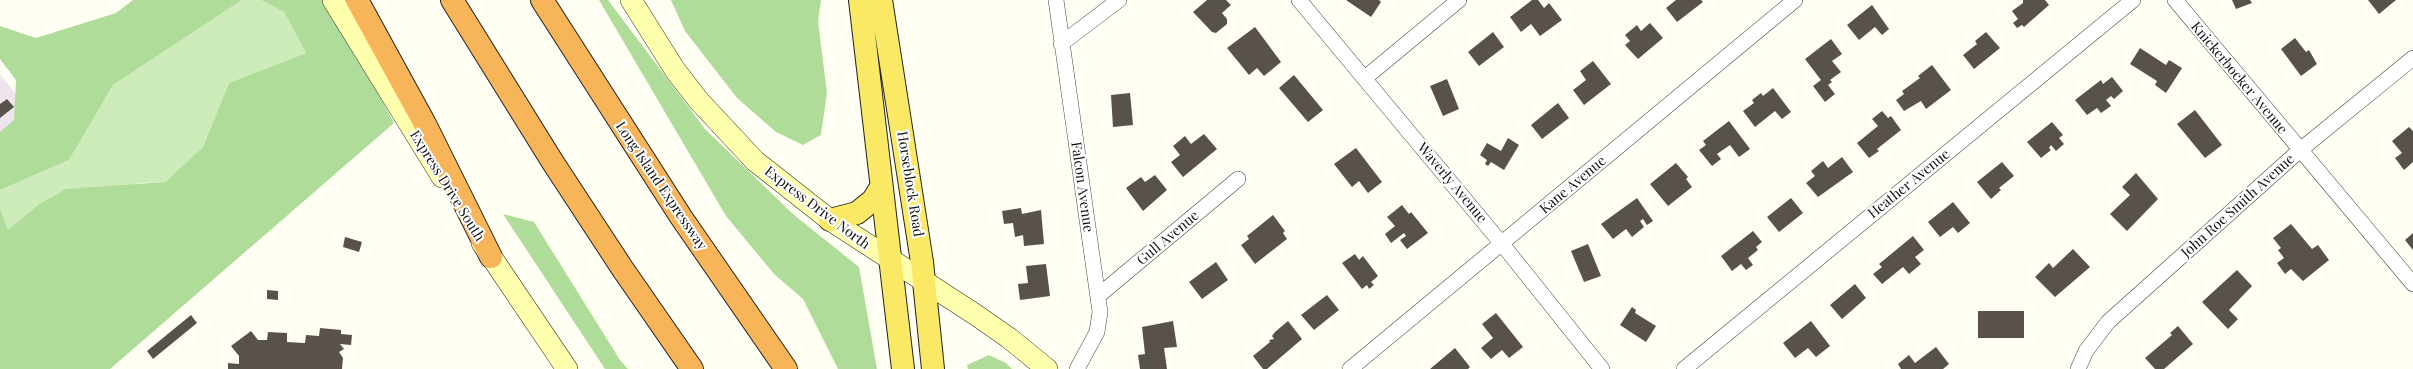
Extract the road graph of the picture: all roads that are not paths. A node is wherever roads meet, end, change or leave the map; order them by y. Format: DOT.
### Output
graph roads {
  1 [pos="333,0"];
  2 [pos="356,0"];
  3 [pos="452,0"];
  4 [pos="542,0"];
  5 [pos="631,0"];
  6 [pos="860,0"];
  7 [pos="882,0"];
  8 [pos="1056,0"];
  9 [pos="1119,0"];
  10 [pos="1299,0"];
  11 [pos="1459,0"];
  12 [pos="1795,0"];
  13 [pos="2133,0"];
  14 [pos="2175,0"];
  15 [pos="1061,44"];
  16 [pos="2413,58"];
  17 [pos="1365,78"];
  18 [pos="2300,151"];
  19 [pos="1238,179"];
  20 [pos="881,187"];
  21 [pos="830,220"];
  22 [pos="1502,244"];
  23 [pos="491,257"];
  24 [pos="891,262"];
  25 [pos="923,281"];
  26 [pos="2413,284"];
  27 [pos="1098,296"];
  28 [pos="567,369"];
  29 [pos="692,369"];
  30 [pos="786,369"];
  31 [pos="903,369"];
  32 [pos="933,369"];
  33 [pos="1047,369"];
  34 [pos="1077,369"];
  35 [pos="1350,369"];
  36 [pos="1602,369"];
  37 [pos="1684,369"];
  38 [pos="2078,369"];
  1 -- 23 [label="main road, Express Drive South"];
  2 -- 23 [label="highway"];
  3 -- 29 [label="highway"];
  4 -- 30 [label="highway, Long Island Expressway"];
  5 -- 21 [label="main road, Express Drive North"];
  6 -- 20 [label="main road, Horseblock Road"];
  7 -- 25 [label="main road, Horseblock Road"];
  8 -- 15 [label="street, Falcon Avenue"];
  9 -- 15 [label="street"];
  10 -- 17 [label="street, Waverly Avenue"];
  11 -- 17 [label="street"];
  12 -- 22 [label="street, Kane Avenue"];
  13 -- 37 [label="street, Heather Avenue"];
  14 -- 18 [label="street, Knickerbocker Avenue"];
  15 -- 27 [label="street, Falcon Avenue"];
  16 -- 18 [label="street, John Roe Smith Avenue"];
  17 -- 22 [label="street, Waverly Avenue"];
  18 -- 26 [label="street, Knickerbocker Avenue"];
  18 -- 38 [label="street, John Roe Smith Avenue"];
  19 -- 27 [label="street, Gull Avenue"];
  20 -- 21 [label="main road"];
  20 -- 24 [label="main road, Horseblock Road"];
  21 -- 24 [label="main road, Express Drive North"];
  22 -- 35 [label="street, Kane Avenue"];
  22 -- 36 [label="street, Waverly Avenue"];
  23 -- 28 [label="main road, Express Drive South"];
  24 -- 25 [label="main road, Express Drive North"];
  24 -- 31 [label="main road, Horseblock Road"];
  25 -- 32 [label="main road, Horseblock Road"];
  25 -- 33 [label="main road, Express Drive North"];
  27 -- 34 [label="street, Falcon Avenue"];
}
